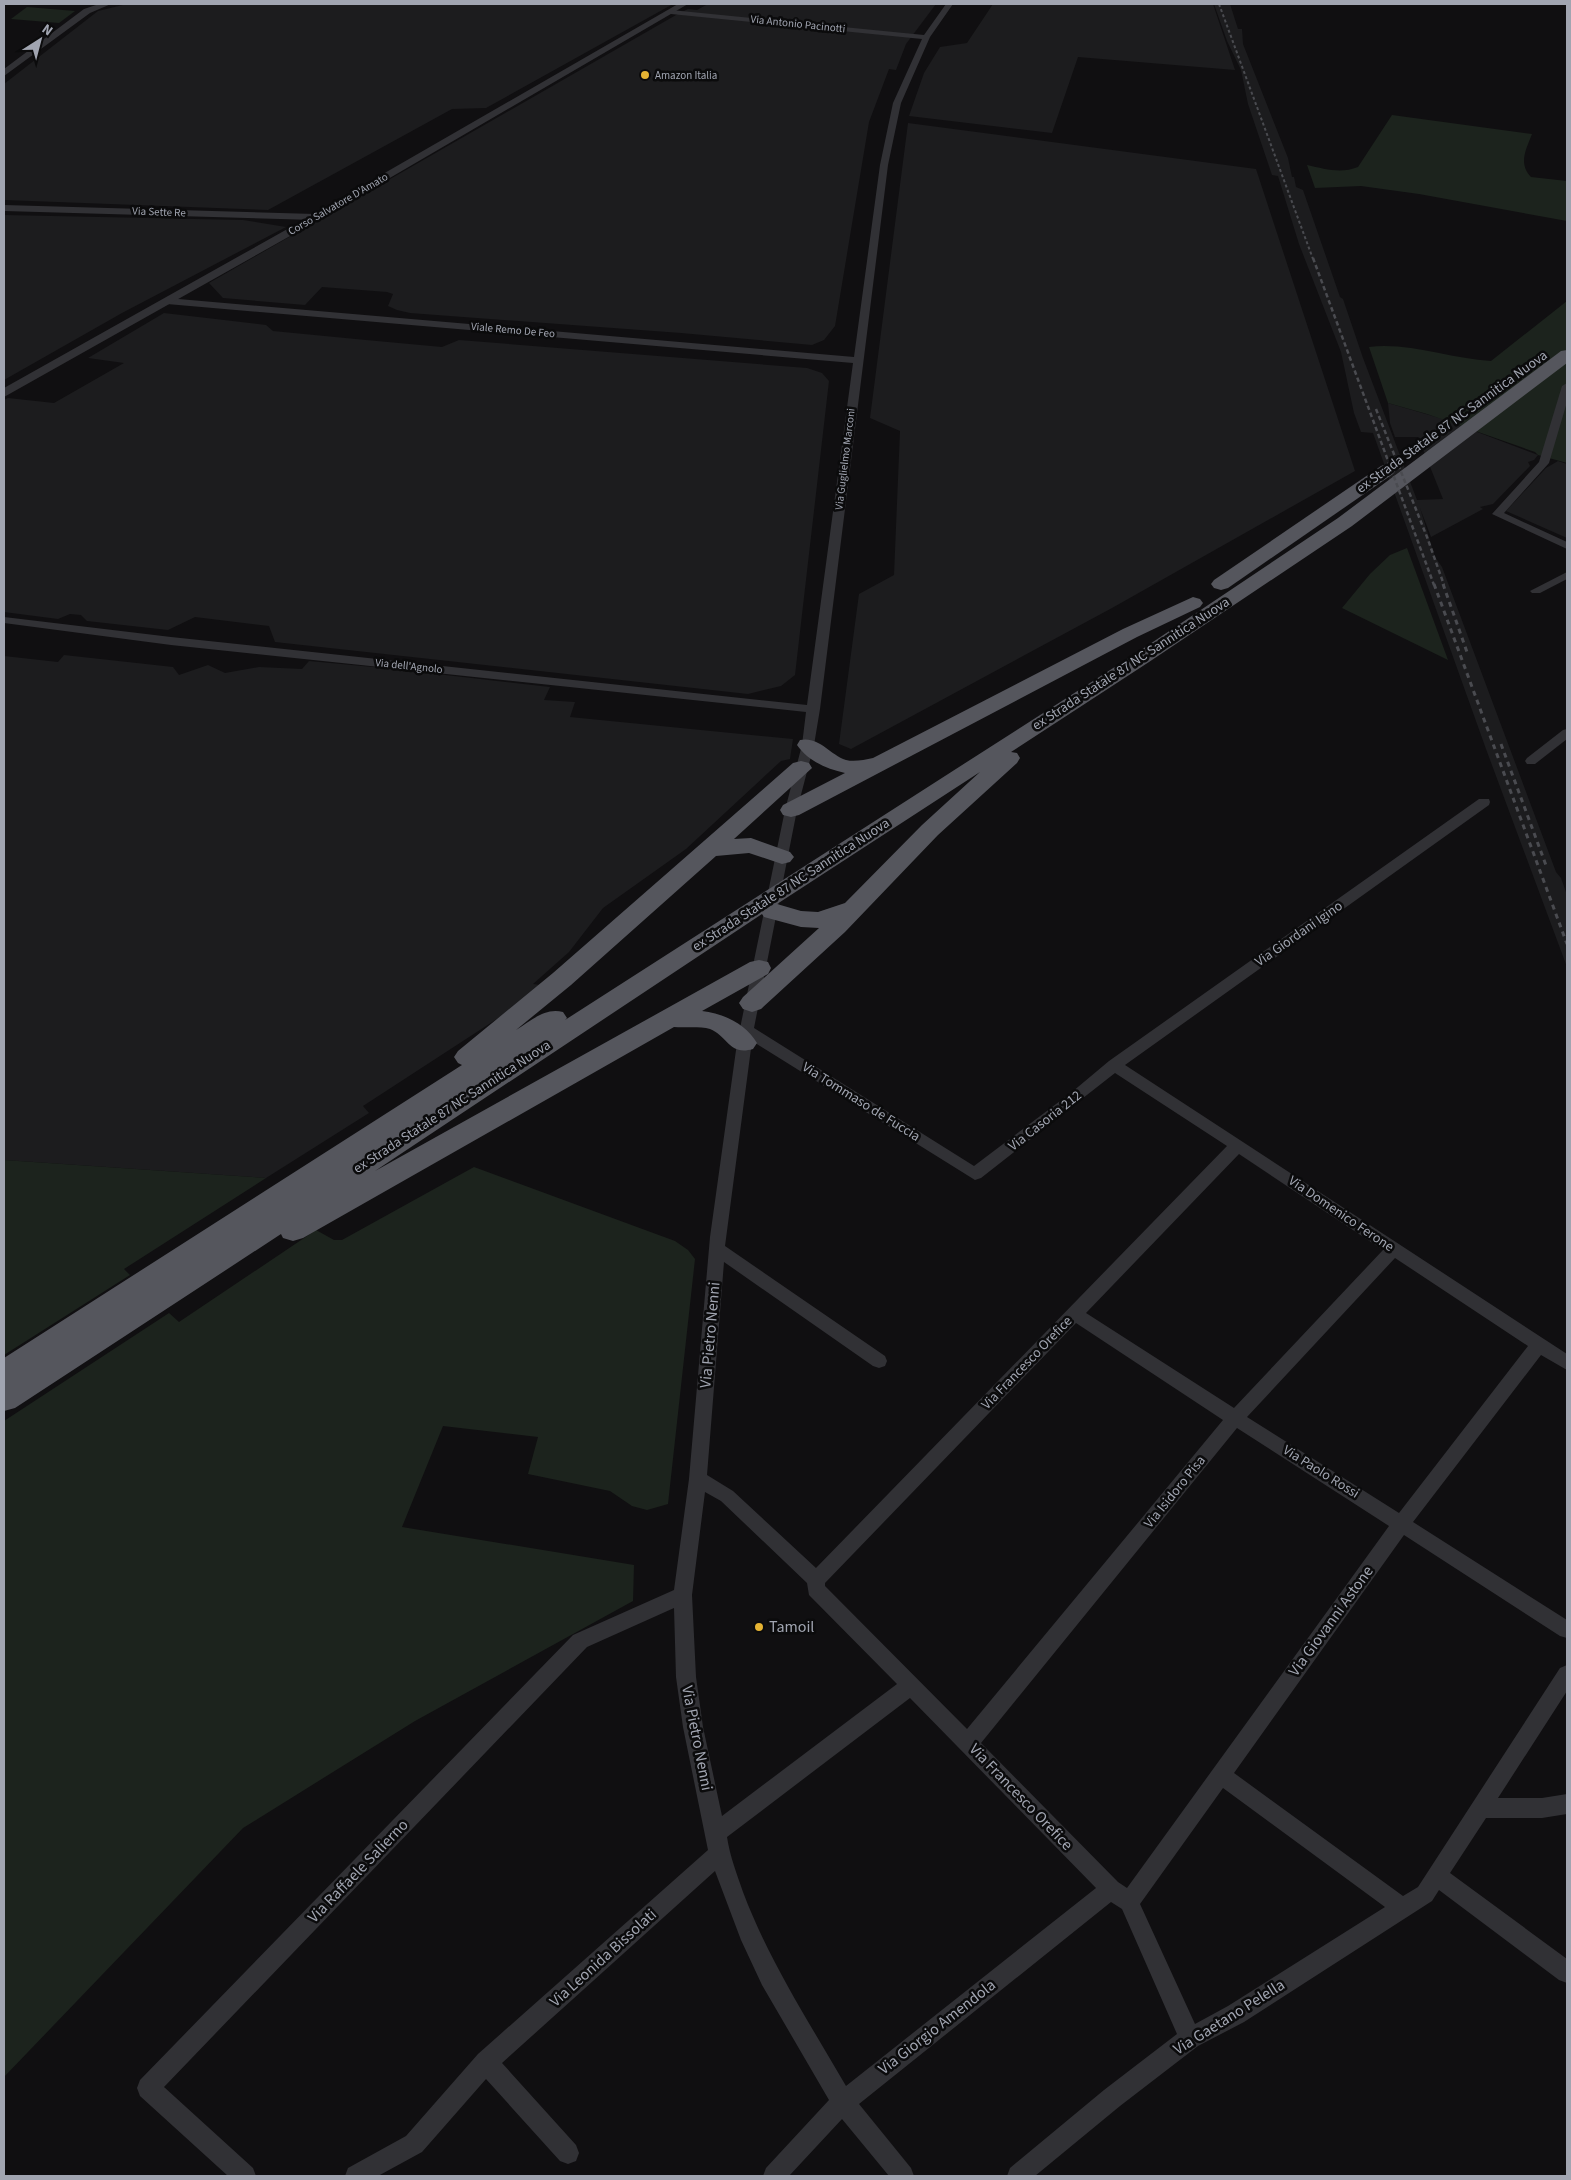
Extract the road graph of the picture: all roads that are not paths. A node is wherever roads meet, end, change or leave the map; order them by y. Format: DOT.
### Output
graph roads {
  1 [pos="107,4"];
  2 [pos="684,4"];
  3 [pos="949,4"];
  4 [pos="671,12"];
  5 [pos="926,37"];
  6 [pos="4,73"];
  7 [pos="4,208"];
  8 [pos="315,217"];
  9 [pos="167,301"];
  10 [pos="1567,339"];
  11 [pos="1567,355"];
  12 [pos="858,360"];
  13 [pos="1567,386"];
  14 [pos="4,393"];
  15 [pos="1567,546"];
  16 [pos="1567,576"];
  17 [pos="1536,591"];
  18 [pos="1193,603"];
  19 [pos="4,620"];
  20 [pos="814,709"];
  21 [pos="1033,729"];
  22 [pos="1567,733"];
  23 [pos="808,745"];
  24 [pos="886,761"];
  25 [pos="1531,761"];
  26 [pos="801,768"];
  27 [pos="1484,802"];
  28 [pos="791,810"];
  29 [pos="710,849"];
  30 [pos="782,857"];
  31 [pos="856,906"];
  32 [pos="770,918"];
  33 [pos="760,968"];
  34 [pos="752,1002"];
  35 [pos="671,1018"];
  36 [pos="745,1037"];
  37 [pos="1114,1066"];
  38 [pos="1238,1145"];
  39 [pos="975,1174"];
  40 [pos="299,1183"];
  41 [pos="717,1249"];
  42 [pos="1393,1250"];
  43 [pos="160,1299"];
  44 [pos="1075,1314"];
  45 [pos="1539,1345"];
  46 [pos="879,1361"];
  47 [pos="1567,1363"];
  48 [pos="4,1373"];
  49 [pos="4,1399"];
  50 [pos="1235,1418"];
  51 [pos="698,1479"];
  52 [pos="1402,1523"];
  53 [pos="816,1580"];
  54 [pos="683,1595"];
  55 [pos="1567,1630"];
  56 [pos="1567,1674"];
  57 [pos="911,1685"];
  58 [pos="968,1743"];
  59 [pos="1221,1774"];
  60 [pos="1567,1804"];
  61 [pos="1482,1808"];
  62 [pos="718,1844"];
  63 [pos="1437,1876"];
  64 [pos="1111,1889"];
  65 [pos="1129,1902"];
  66 [pos="1403,1908"];
  67 [pos="1567,1972"];
  68 [pos="1190,2038"];
  69 [pos="486,2062"];
  70 [pos="843,2102"];
  71 [pos="568,2153"];
  72 [pos="245,2176"];
  73 [pos="356,2176"];
  74 [pos="774,2176"];
  75 [pos="902,2176"];
  76 [pos="1018,2176"];
  1 -- 6 [label="street"];
  2 -- 4 [label="street, Corso Salvatore D'Amato"];
  3 -- 5 [label="street, Via Guglielmo Marconi"];
  4 -- 5 [label="street, Via Antonio Pacinotti"];
  4 -- 8 [label="street, Corso Salvatore D'Amato"];
  5 -- 12 [label="street, Via Guglielmo Marconi"];
  7 -- 8 [label="street, Via Sette Re"];
  8 -- 9 [label="street, Corso Salvatore D'Amato"];
  9 -- 12 [label="street, Viale Remo De Feo"];
  9 -- 14 [label="street, Corso Salvatore D'Amato"];
  10 -- 18 [label="highway, ex Strada Statale 87 NC Sannitica Nuova"];
  11 -- 21 [label="highway, ex Strada Statale 87 NC Sannitica Nuova"];
  12 -- 20 [label="street, Via Guglielmo Marconi"];
  13 -- 15 [label="street"];
  16 -- 17 [label="street"];
  18 -- 24 [label="highway"];
  18 -- 40 [label="highway, ex Strada Statale 87 NC Sannitica Nuova"];
  19 -- 20 [label="street, Via dell'Agnolo"];
  20 -- 23 [label="street, Via Guglielmo Marconi"];
  21 -- 31 [label="highway"];
  21 -- 43 [label="highway, ex Strada Statale 87 NC Sannitica Nuova"];
  22 -- 25 [label="street"];
  23 -- 24 [label="highway"];
  23 -- 26 [label="street, Via Guglielmo Marconi"];
  24 -- 28 [label="highway"];
  26 -- 28 [label="street, Via Guglielmo Marconi"];
  26 -- 29 [label="highway"];
  27 -- 37 [label="street, Via Giordani Igino"];
  28 -- 30 [label="street, Via Guglielmo Marconi"];
  29 -- 30 [label="highway"];
  29 -- 40 [label="highway"];
  30 -- 32 [label="street, Via Guglielmo Marconi"];
  31 -- 32 [label="highway"];
  31 -- 34 [label="highway"];
  32 -- 33 [label="street, Via Pietro Nenni"];
  33 -- 34 [label="street, Via Pietro Nenni"];
  33 -- 35 [label="highway"];
  34 -- 36 [label="street, Via Pietro Nenni"];
  35 -- 36 [label="highway"];
  35 -- 43 [label="highway"];
  36 -- 39 [label="street, Via Tommaso de Fuccia"];
  36 -- 41 [label="street, Via Pietro Nenni"];
  37 -- 38 [label="street, Via Domenico Ferone"];
  37 -- 39 [label="street, Via Casoria 212"];
  38 -- 42 [label="street, Via Domenico Ferone"];
  38 -- 44 [label="street, Via Francesco Orefice"];
  40 -- 48 [label="highway, ex Strada Statale 87 NC Sannitica Nuova"];
  41 -- 46 [label="street"];
  41 -- 51 [label="street, Via Pietro Nenni"];
  42 -- 45 [label="street, Via Domenico Ferone"];
  42 -- 50 [label="street, Via Isidoro Pisa"];
  43 -- 49 [label="highway, ex Strada Statale 87 NC Sannitica Nuova"];
  44 -- 50 [label="street, Via Paolo Rossi"];
  44 -- 53 [label="street, Via Francesco Orefice"];
  45 -- 47 [label="street, Via Domenico Ferone"];
  45 -- 52 [label="street, Via Giovanni Astone"];
  50 -- 52 [label="street, Via Paolo Rossi"];
  50 -- 58 [label="street, Via Isidoro Pisa"];
  51 -- 53 [label="street, Via Francesco Orefice"];
  51 -- 54 [label="street, Via Pietro Nenni"];
  52 -- 55 [label="street, Via Paolo Rossi"];
  52 -- 59 [label="street, Via Giovanni Astone"];
  53 -- 57 [label="street, Via Francesco Orefice"];
  54 -- 62 [label="street, Via Pietro Nenni"];
  54 -- 72 [label="street, Via Raffaele Salierno"];
  56 -- 61 [label="street, Via Gaetano Pelella"];
  57 -- 58 [label="street, Via Francesco Orefice"];
  57 -- 62 [label="street, Via Leonida Bissolati"];
  58 -- 64 [label="street, Via Francesco Orefice"];
  59 -- 65 [label="street, Via Giovanni Astone"];
  59 -- 66 [label="street"];
  60 -- 61 [label="street"];
  61 -- 63 [label="street, Via Gaetano Pelella"];
  62 -- 69 [label="street, Via Leonida Bissolati"];
  62 -- 70 [label="street, Via Pietro Nenni"];
  63 -- 66 [label="street, Via Gaetano Pelella"];
  63 -- 67 [label="street"];
  64 -- 65 [label="street, Via Francesco Orefice"];
  64 -- 70 [label="street, Via Giorgio Amendola"];
  65 -- 68 [label="street"];
  66 -- 68 [label="street, Via Gaetano Pelella"];
  68 -- 76 [label="street, Via Gaetano Pelella"];
  69 -- 71 [label="street"];
  69 -- 73 [label="street, Via Leonida Bissolati"];
  70 -- 74 [label="street, Via Giorgio Amendola"];
  70 -- 75 [label="street, Via Pietro Nenni"];
}
